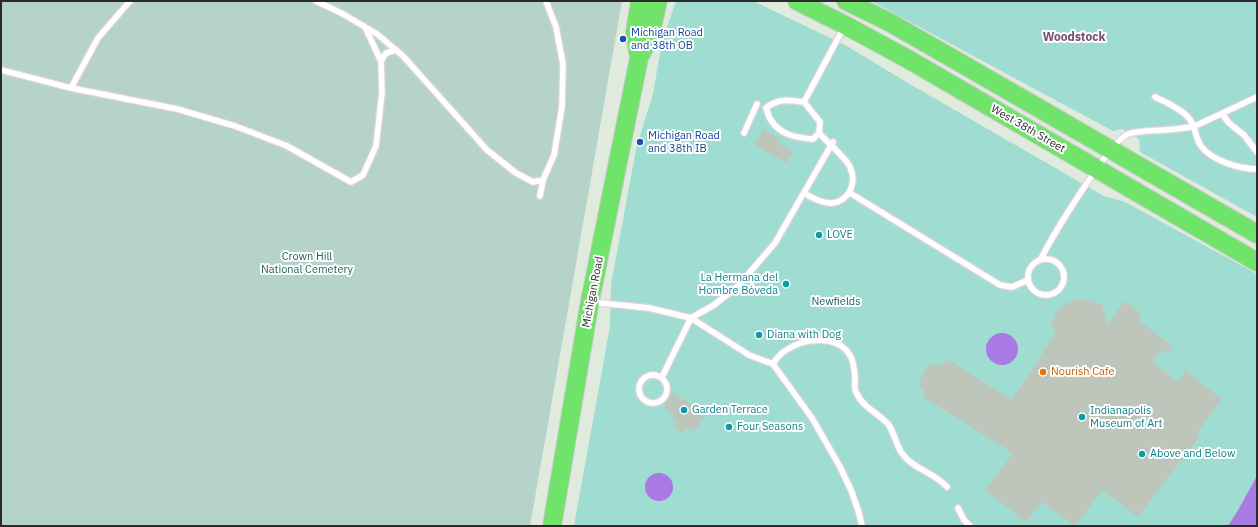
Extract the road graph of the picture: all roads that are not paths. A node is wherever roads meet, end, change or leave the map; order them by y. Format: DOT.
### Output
graph roads {
  1 [pos="130,1"];
  2 [pos="316,1"];
  3 [pos="546,1"];
  4 [pos="640,1"];
  5 [pos="658,1"];
  6 [pos="797,1"];
  7 [pos="846,1"];
  8 [pos="845,25"];
  9 [pos="365,27"];
  10 [pos="396,50"];
  11 [pos="639,58"];
  12 [pos="381,61"];
  13 [pos="1,70"];
  14 [pos="71,88"];
  15 [pos="1155,97"];
  16 [pos="1257,97"];
  17 [pos="804,102"];
  18 [pos="757,104"];
  19 [pos="1222,114"];
  20 [pos="1195,126"];
  21 [pos="744,133"];
  22 [pos="819,133"];
  23 [pos="832,144"];
  24 [pos="1110,150"];
  25 [pos="1257,152"];
  26 [pos="1097,169"];
  27 [pos="1257,169"];
  28 [pos="544,180"];
  29 [pos="804,193"];
  30 [pos="850,193"];
  31 [pos="540,196"];
  32 [pos="1257,234"];
  33 [pos="1041,259"];
  34 [pos="1257,262"];
  35 [pos="1028,280"];
  36 [pos="590,302"];
  37 [pos="691,318"];
  38 [pos="773,364"];
  39 [pos="662,377"];
  40 [pos="947,487"];
  41 [pos="958,508"];
  42 [pos="552,526"];
  43 [pos="862,526"];
  44 [pos="970,526"];
  1 -- 14 [label="lane"];
  2 -- 9 [label="lane"];
  3 -- 28 [label="lane"];
  4 -- 11 [label="main road, Michigan Road"];
  5 -- 11 [label="main road, Michigan Road"];
  6 -- 8 [label="main road, West 38th Street"];
  7 -- 24 [label="main road, West 38th Street"];
  8 -- 17 [label="lane"];
  8 -- 26 [label="main road, West 38th Street"];
  9 -- 10 [label="lane"];
  9 -- 12 [label="lane"];
  10 -- 12 [label="lane"];
  10 -- 28 [label="lane"];
  11 -- 36 [label="main road, Michigan Road"];
  12 -- 14 [label="lane"];
  13 -- 14 [label="lane"];
  15 -- 20 [label="lane"];
  16 -- 19 [label="lane"];
  17 -- 22 [label="lane"];
  17 -- 22 [label="lane"];
  18 -- 21 [label="lane"];
  19 -- 20 [label="lane"];
  19 -- 25 [label="lane"];
  20 -- 24 [label="lane"];
  20 -- 27 [label="lane"];
  22 -- 23 [label="lane"];
  23 -- 29 [label="lane"];
  23 -- 30 [label="lane"];
  24 -- 26 [label="lane"];
  24 -- 32 [label="main road, West 38th Street"];
  26 -- 33 [label="lane"];
  26 -- 34 [label="main road, West 38th Street"];
  28 -- 31 [label="lane"];
  29 -- 30 [label="lane"];
  29 -- 37 [label="lane"];
  30 -- 35 [label="lane"];
  33 -- 35 [label="lane"];
  33 -- 35 [label="lane"];
  36 -- 37 [label="lane"];
  36 -- 42 [label="main road, Michigan Road"];
  37 -- 38 [label="lane"];
  37 -- 39 [label="lane"];
  38 -- 40 [label="lane"];
  38 -- 43 [label="lane"];
  39 -- 39 [label="lane"];
  41 -- 44 [label="lane"];
}
